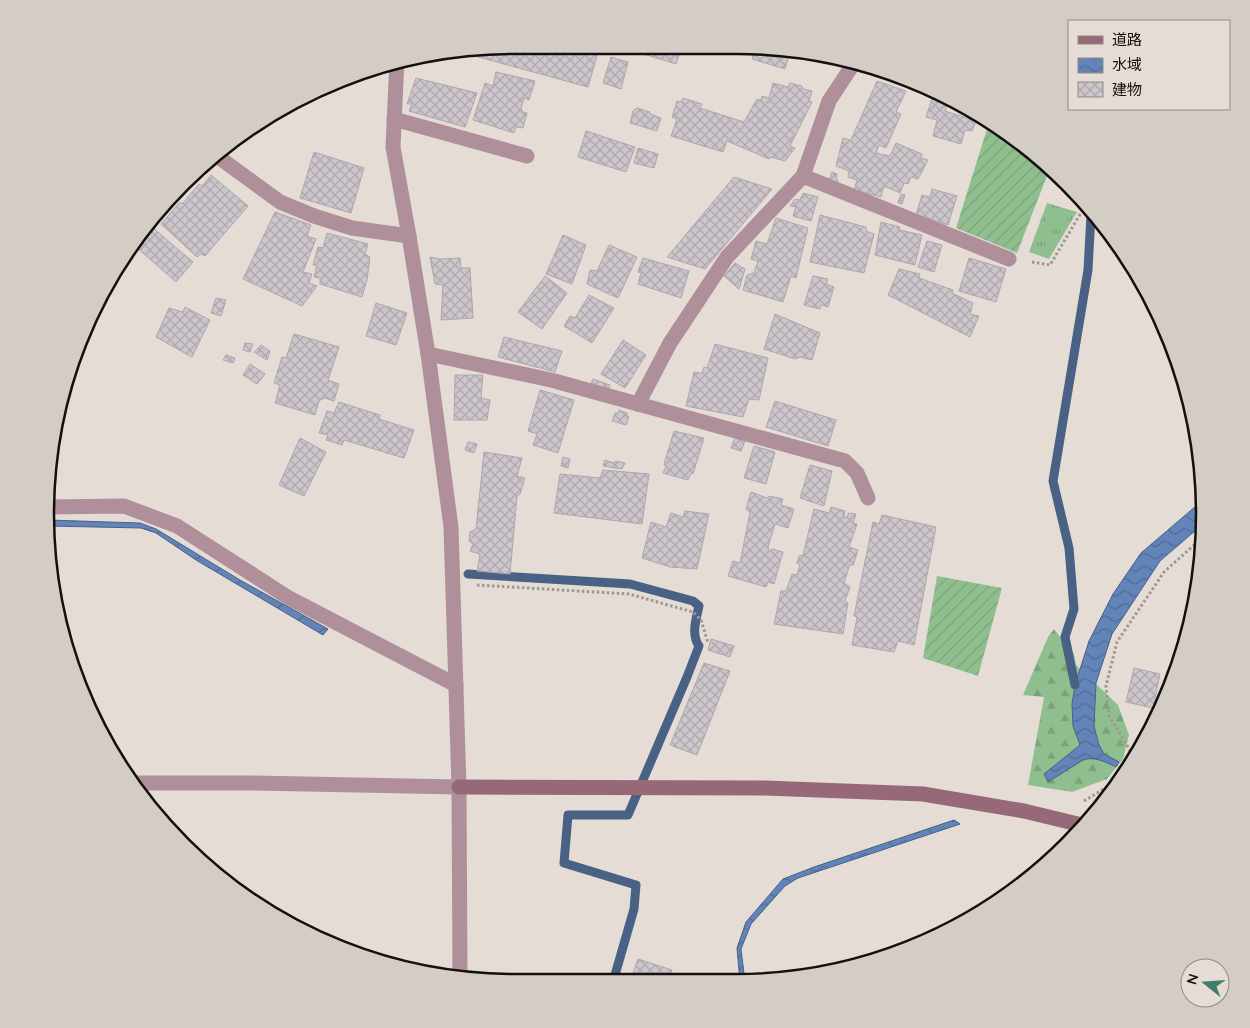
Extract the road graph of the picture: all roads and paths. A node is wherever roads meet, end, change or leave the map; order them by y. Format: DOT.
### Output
graph roads {
  1 [pos="851,68"];
  2 [pos="396,69"];
  3 [pos="394,119"];
  4 [pos="527,156"];
  5 [pos="221,160"];
  6 [pos="803,176"];
  7 [pos="1082,211"];
  8 [pos="409,236"];
  9 [pos="1009,259"];
  10 [pos="428,354"];
  11 [pos="638,404"];
  12 [pos="868,498"];
  13 [pos="54,507"];
  14 [pos="1195,544"];
  15 [pos="453,584"];
  16 [pos="708,643"];
  17 [pos="456,685"];
  18 [pos="1130,752"];
  19 [pos="141,783"];
  20 [pos="459,787"];
  21 [pos="1106,787"];
  22 [pos="1055,818"];
  23 [pos="1076,823"];
  24 [pos="460,971"];
  1 -- 6 [label="street"];
  2 -- 3 [label="street"];
  3 -- 4 [label="street"];
  3 -- 8 [label="street"];
  5 -- 8 [label="street"];
  6 -- 9 [label="street"];
  6 -- 11 [label="street"];
  7 -- 9 [label="path"];
  8 -- 10 [label="street"];
  10 -- 11 [label="street"];
  10 -- 15 [label="street"];
  11 -- 12 [label="street"];
  13 -- 17 [label="street"];
  14 -- 18 [label="path"];
  15 -- 16 [label="path"];
  15 -- 17 [label="street"];
  17 -- 20 [label="street"];
  19 -- 20 [label="street"];
  20 -- 22 [label="street"];
  20 -- 24 [label="street"];
  21 -- 22 [label="path"];
  22 -- 23 [label="street"];
}
